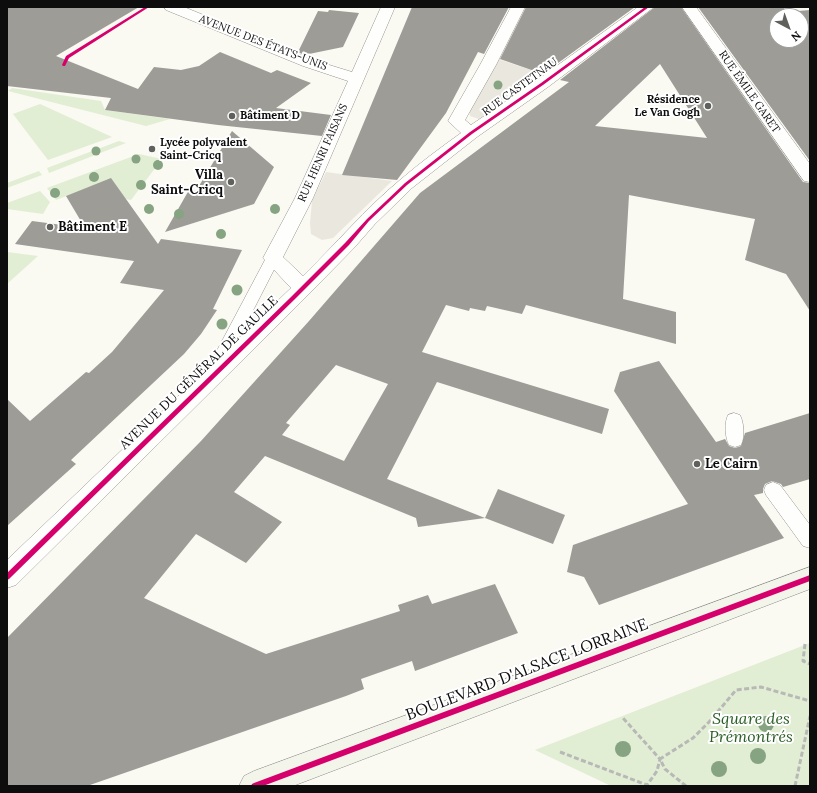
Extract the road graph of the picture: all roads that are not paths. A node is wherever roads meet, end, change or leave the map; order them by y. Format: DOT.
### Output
graph roads {
  1 [pos="171,7"];
  2 [pos="388,7"];
  3 [pos="518,7"];
  4 [pos="646,7"];
  5 [pos="689,7"];
  6 [pos="356,78"];
  7 [pos="471,133"];
  8 [pos="805,162"];
  9 [pos="810,177"];
  10 [pos="406,184"];
  11 [pos="273,258"];
  12 [pos="303,288"];
  13 [pos="211,377"];
  14 [pos="734,420"];
  15 [pos="735,440"];
  16 [pos="773,490"];
  17 [pos="810,540"];
  18 [pos="7,577"];
  19 [pos="810,578"];
  20 [pos="254,786"];
  1 -- 6 [label="street, AVENUE DES ÉTATS-UNIS"];
  2 -- 6 [label="street, RUE HENRI FAISANS"];
  3 -- 7 [label="street, RUE CASTETNAU"];
  4 -- 7 [label="street, RUE CASTETNAU"];
  5 -- 8 [label="street, RUE ÉMILE GARET"];
  6 -- 11 [label="street, RUE HENRI FAISANS"];
  7 -- 10 [label="street, RUE CASTETNAU"];
  8 -- 9 [label="street, RUE ÉMILE GARET"];
  10 -- 12 [label="street, AVENUE DU GÉNÉRAL DE GAULLE"];
  11 -- 12 [label="street"];
  11 -- 13 [label="lane"];
  12 -- 13 [label="street, AVENUE DU GÉNÉRAL DE GAULLE"];
  13 -- 18 [label="street, AVENUE DU GÉNÉRAL DE GAULLE"];
  14 -- 15 [label="lane"];
  16 -- 17 [label="lane"];
  19 -- 20 [label="main road, BOULEVARD D'ALSACE LORRAINE"];
}
